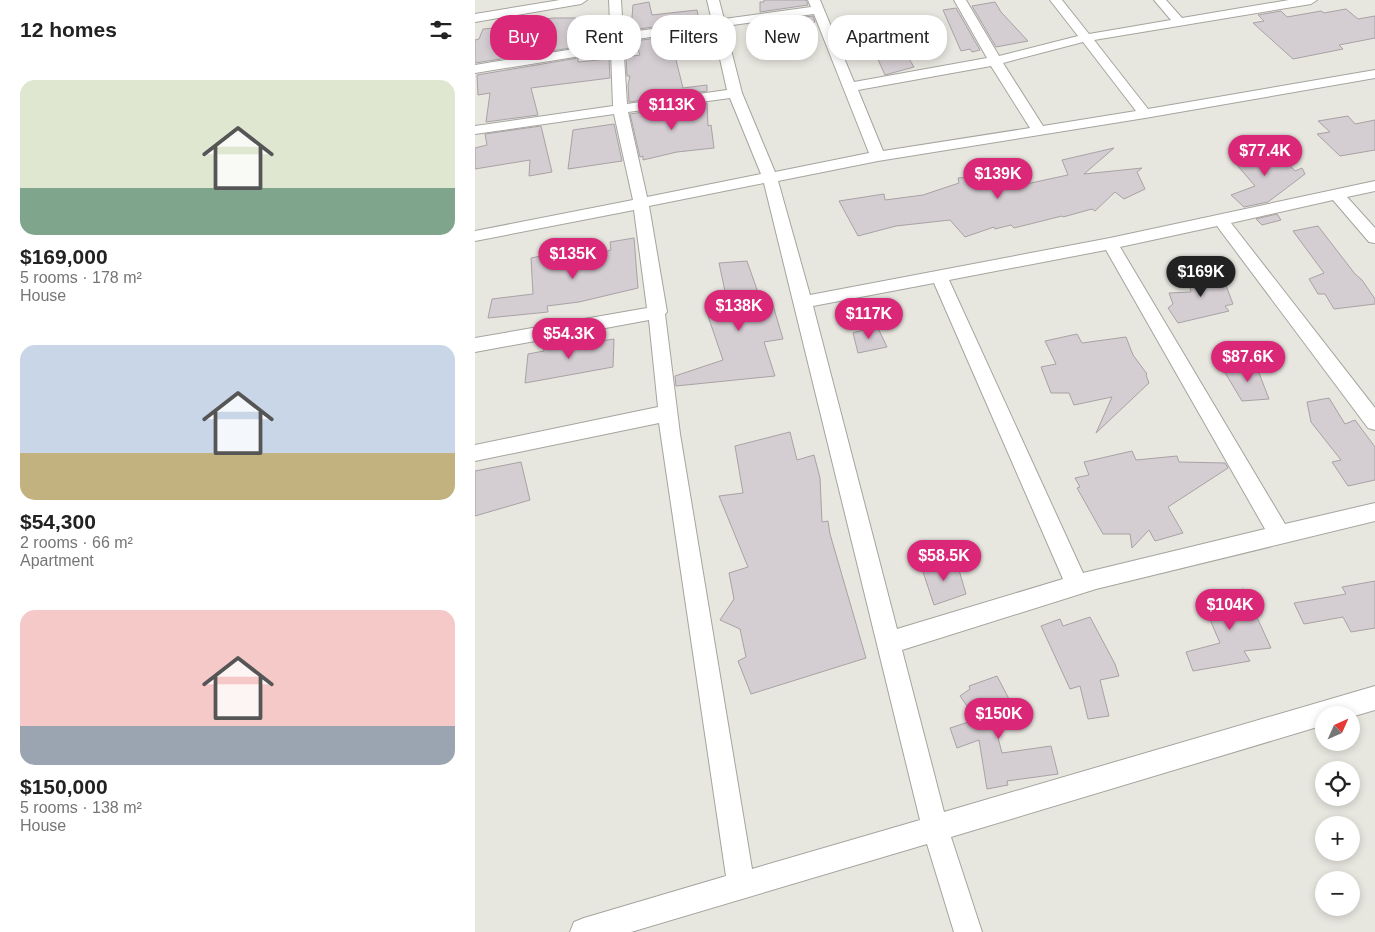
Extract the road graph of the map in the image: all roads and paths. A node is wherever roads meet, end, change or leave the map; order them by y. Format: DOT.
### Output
graph roads {
  1 [pos="581,0"];
  2 [pos="615,0"];
  3 [pos="713,0"];
  4 [pos="960,0"];
  5 [pos="1056,0"];
  6 [pos="1160,0"];
  7 [pos="1306,0"];
  8 [pos="816,5"];
  9 [pos="616,15"];
  10 [pos="716,15"];
  11 [pos="763,15"];
  12 [pos="475,18"];
  13 [pos="746,18"];
  14 [pos="746,19"];
  15 [pos="1180,23"];
  16 [pos="1085,38"];
  17 [pos="567,52"];
  18 [pos="618,60"];
  19 [pos="727,60"];
  20 [pos="995,61"];
  21 [pos="475,69"];
  22 [pos="1375,74"];
  23 [pos="850,87"];
  24 [pos="735,94"];
  25 [pos="620,110"];
  26 [pos="1145,114"];
  27 [pos="475,130"];
  28 [pos="1039,131"];
  29 [pos="878,156"];
  30 [pos="770,178"];
  31 [pos="1375,186"];
  32 [pos="1336,194"];
  33 [pos="641,203"];
  34 [pos="1220,219"];
  35 [pos="475,236"];
  36 [pos="1375,238"];
  37 [pos="1110,244"];
  38 [pos="939,276"];
  39 [pos="803,302"];
  40 [pos="658,312"];
  41 [pos="475,345"];
  42 [pos="668,413"];
  43 [pos="1375,422"];
  44 [pos="475,453"];
  45 [pos="1375,512"];
  46 [pos="1280,535"];
  47 [pos="1077,585"];
  48 [pos="889,643"];
  49 [pos="1375,698"];
  50 [pos="935,828"];
  51 [pos="741,885"];
  52 [pos="584,932"];
  53 [pos="968,932"];
  1 -- 12 [label="street"];
  2 -- 9 [label="street"];
  3 -- 10 [label="street"];
  4 -- 20 [label="street"];
  5 -- 16 [label="street"];
  6 -- 15 [label="street"];
  7 -- 15 [label="street"];
  8 -- 11 [label="street"];
  8 -- 23 [label="street"];
  13 -- 14 [label="street"];
  15 -- 16 [label="street"];
  16 -- 20 [label="street"];
  16 -- 26 [label="street"];
  17 -- 21 [label="street"];
  18 -- 25 [label="street"];
  19 -- 24 [label="street"];
  20 -- 23 [label="street"];
  20 -- 28 [label="street"];
  22 -- 26 [label="street"];
  23 -- 29 [label="street"];
  24 -- 25 [label="street"];
  24 -- 30 [label="street"];
  25 -- 27 [label="street"];
  25 -- 33 [label="street"];
  26 -- 28 [label="street"];
  28 -- 29 [label="street"];
  29 -- 30 [label="street"];
  30 -- 33 [label="street"];
  30 -- 39 [label="street"];
  31 -- 32 [label="street"];
  32 -- 34 [label="street"];
  32 -- 36 [label="street"];
  33 -- 35 [label="street"];
  33 -- 40 [label="street"];
  34 -- 37 [label="street"];
  34 -- 43 [label="street"];
  37 -- 38 [label="street"];
  37 -- 46 [label="street"];
  38 -- 39 [label="street"];
  38 -- 47 [label="street"];
  39 -- 48 [label="street"];
  40 -- 41 [label="street"];
  40 -- 42 [label="street"];
  42 -- 44 [label="street"];
  42 -- 51 [label="street"];
  45 -- 46 [label="street"];
  46 -- 47 [label="street"];
  47 -- 48 [label="street"];
  48 -- 50 [label="street"];
  49 -- 50 [label="street"];
  50 -- 51 [label="street"];
  50 -- 53 [label="street"];
  51 -- 52 [label="street"];
}
